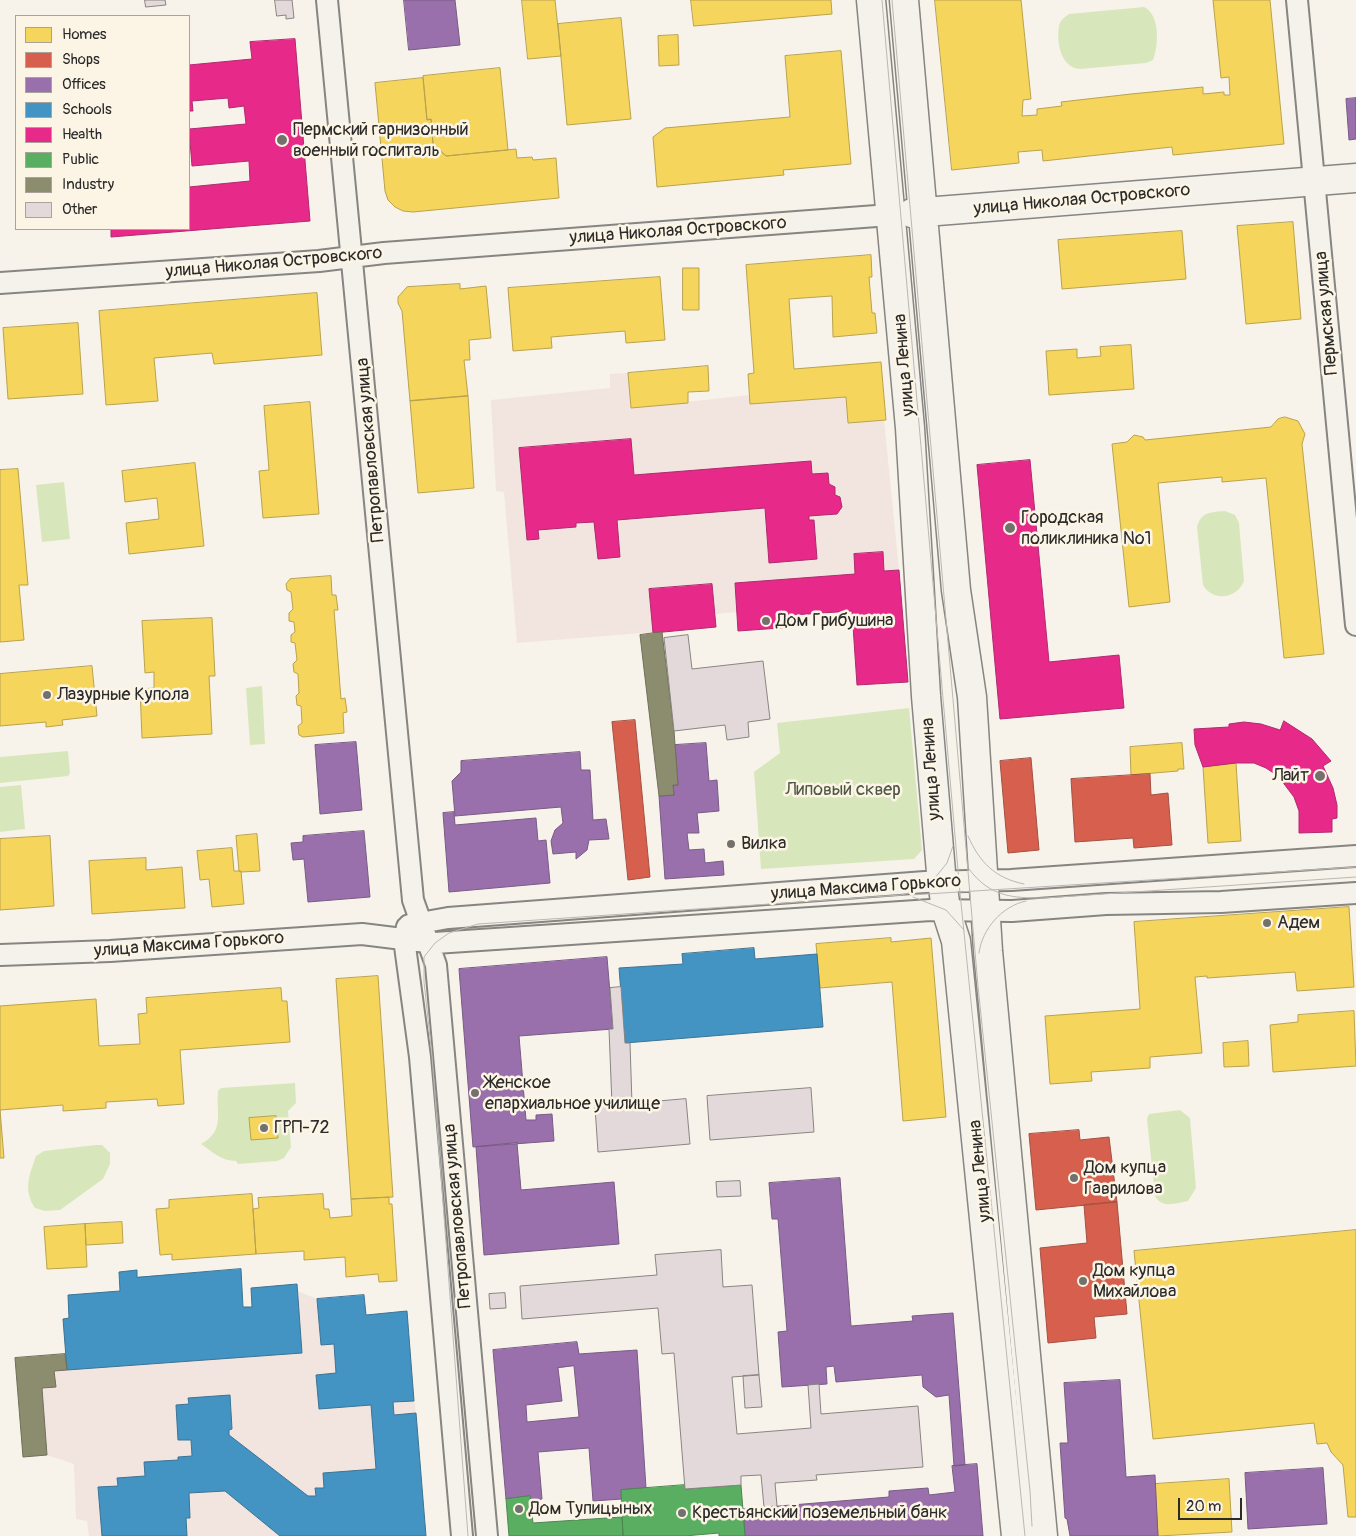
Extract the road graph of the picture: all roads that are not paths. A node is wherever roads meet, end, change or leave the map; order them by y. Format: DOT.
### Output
graph roads {
  1 [pos="328,0"];
  2 [pos="871,0"];
  3 [pos="904,0"];
  4 [pos="1297,0"];
  5 [pos="1356,178"];
  6 [pos="1315,182"];
  7 [pos="909,213"];
  8 [pos="352,258"];
  9 [pos="0,282"];
  10 [pos="1356,625"];
  11 [pos="1356,856"];
  12 [pos="942,881"];
  13 [pos="984,881"];
  14 [pos="1356,893"];
  15 [pos="946,910"];
  16 [pos="986,912"];
  17 [pos="411,929"];
  18 [pos="427,942"];
  19 [pos="0,955"];
  20 [pos="462,1536"];
  21 [pos="486,1536"];
  22 [pos="1016,1536"];
  23 [pos="1043,1536"];
  1 -- 8 [label="street, Петропавловская улица"];
  2 -- 7 [label="main road, улица Ленина"];
  3 -- 7 [label="main road, улица Ленина"];
  4 -- 6 [label="street, Пермская улица"];
  5 -- 6 [label="main road, улица Николая Островского"];
  6 -- 7 [label="main road, улица Николая Островского"];
  6 -- 10 [label="street, Пермская улица"];
  7 -- 8 [label="street, улица Николая Островского"];
  7 -- 12 [label="main road, улица Ленина"];
  7 -- 13 [label="main road, улица Ленина"];
  8 -- 9 [label="street, улица Николая Островского"];
  8 -- 17 [label="street, Петропавловская улица"];
  11 -- 13 [label="street, улица Максима Горького"];
  12 -- 13 [label="street, улица Максима Горького"];
  12 -- 15 [label="main road, улица Ленина"];
  12 -- 17 [label="street, улица Максима Горького"];
  13 -- 16 [label="main road, улица Ленина"];
  14 -- 16 [label="street, улица Максима Горького"];
  15 -- 16 [label="street, улица Максима Горького"];
  15 -- 18 [label="street, улица Максима Горького"];
  15 -- 22 [label="main road, улица Ленина"];
  16 -- 23 [label="main road, улица Ленина"];
  17 -- 18 [label="street, улица Максима Горького"];
  17 -- 19 [label="street, улица Максима Горького"];
  17 -- 20 [label="street, Петропавловская улица"];
  18 -- 21 [label="street, Петропавловская улица"];
}
